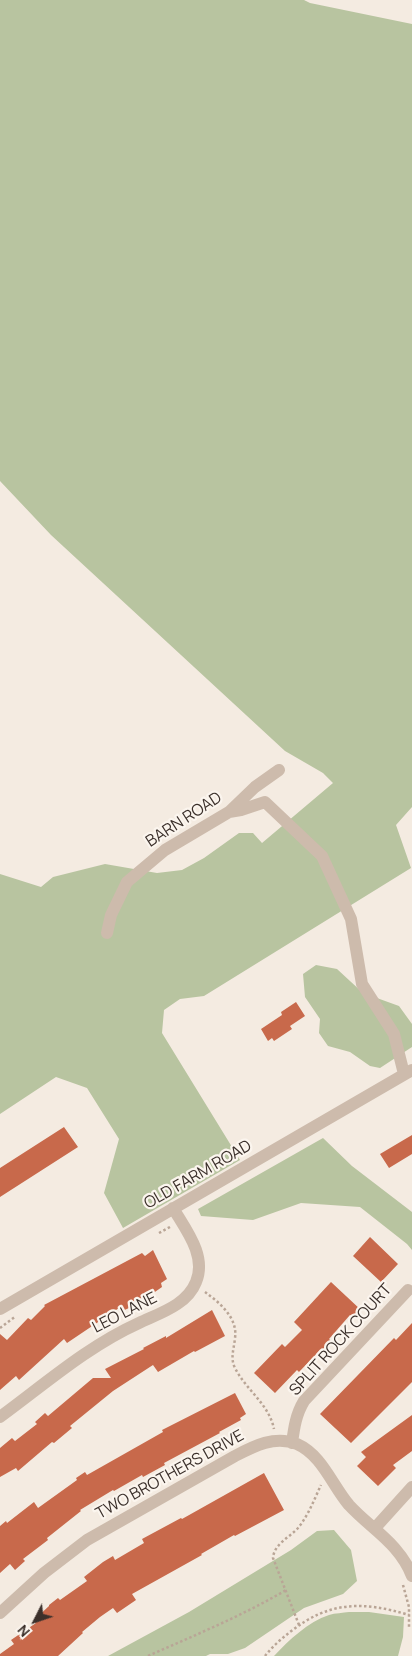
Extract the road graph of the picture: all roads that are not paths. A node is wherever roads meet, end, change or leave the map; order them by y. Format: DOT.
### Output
graph roads {
  1 [pos="279,770"];
  2 [pos="229,812"];
  3 [pos="107,933"];
  4 [pos="408,1072"];
  5 [pos="173,1208"];
  6 [pos="408,1290"];
  7 [pos="0,1309"];
  8 [pos="0,1418"];
  9 [pos="292,1443"];
  10 [pos="412,1487"];
  11 [pos="375,1528"];
  12 [pos="412,1576"];
  13 [pos="0,1613"];
  1 -- 2 [label="street, BARN ROAD"];
  2 -- 3 [label="street, BARN ROAD"];
  2 -- 4 [label="street"];
  4 -- 5 [label="street, OLD FARM ROAD"];
  5 -- 7 [label="street, OLD FARM ROAD"];
  5 -- 8 [label="street, LEO LANE"];
  6 -- 9 [label="street, SPLIT ROCK COURT"];
  9 -- 11 [label="street"];
  9 -- 13 [label="street, TWO BROTHERS DRIVE"];
  10 -- 11 [label="street"];
  11 -- 12 [label="street"];
}
